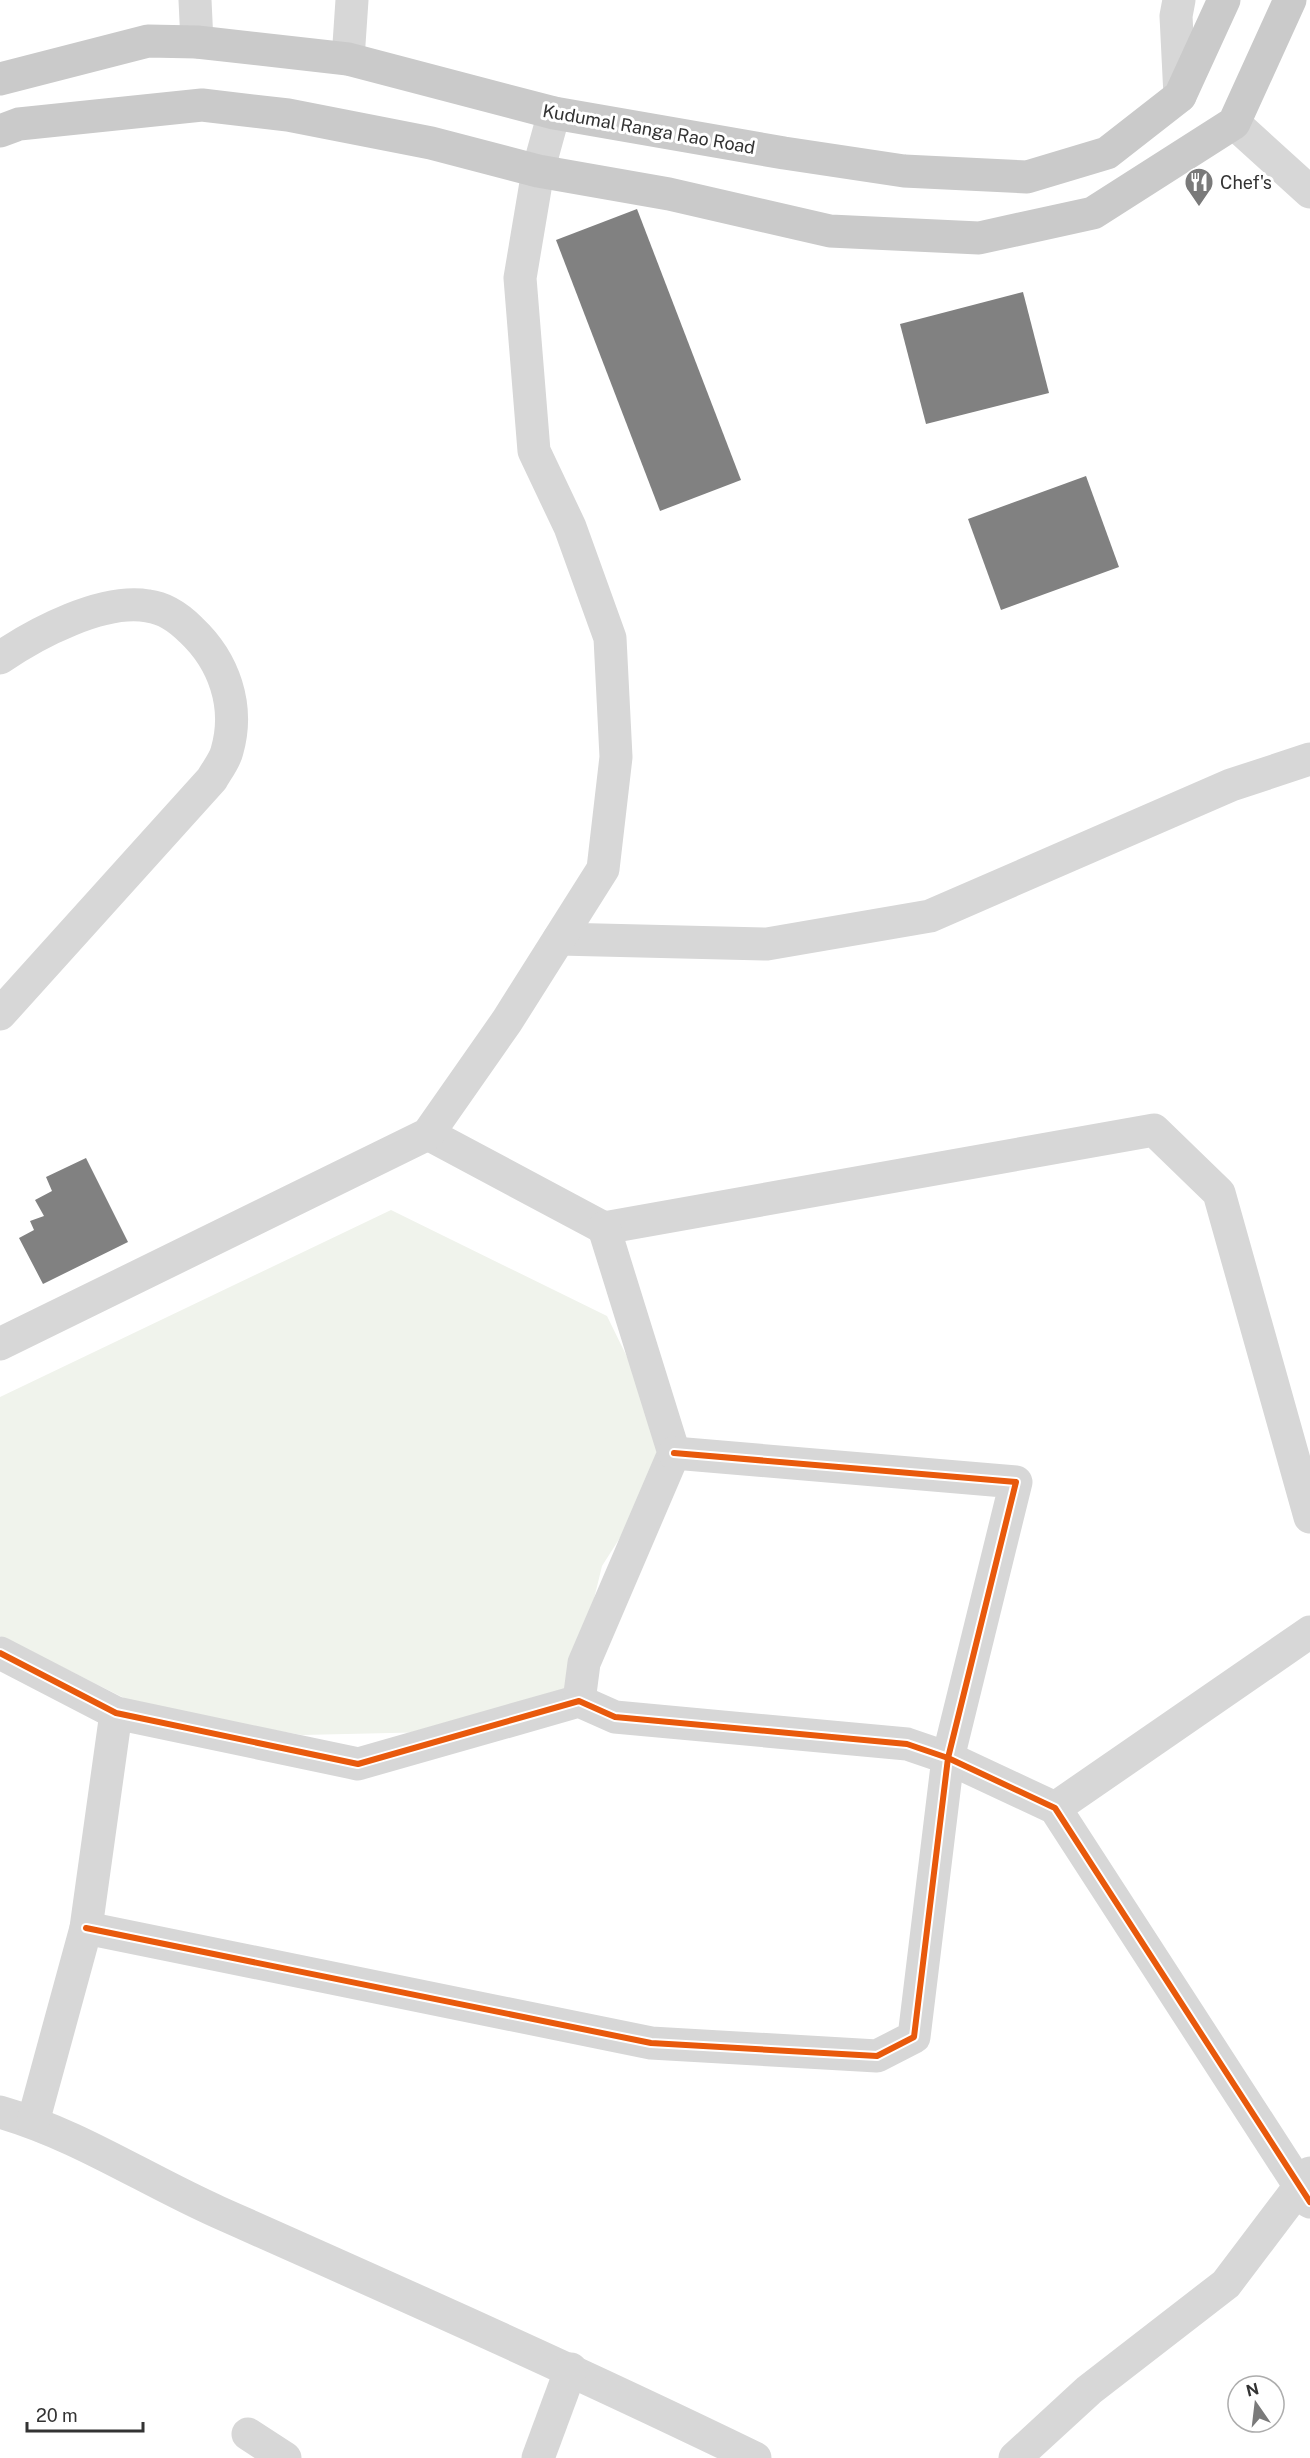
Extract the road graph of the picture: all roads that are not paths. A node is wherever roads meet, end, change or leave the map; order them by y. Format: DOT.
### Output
graph roads {
  1 [pos="195,0"];
  2 [pos="352,0"];
  3 [pos="1179,0"];
  4 [pos="1224,0"];
  5 [pos="1290,0"];
  6 [pos="197,42"];
  7 [pos="348,59"];
  8 [pos="0,77"];
  9 [pos="1180,96"];
  10 [pos="554,112"];
  11 [pos="1234,123"];
  12 [pos="0,131"];
  13 [pos="538,171"];
  14 [pos="1310,192"];
  15 [pos="0,658"];
  16 [pos="1310,759"];
  17 [pos="559,939"];
  18 [pos="0,1014"];
  19 [pos="428,1134"];
  20 [pos="604,1228"];
  21 [pos="0,1344"];
  22 [pos="674,1453"];
  23 [pos="1310,1517"];
  24 [pos="1310,1632"];
  25 [pos="0,1653"];
  26 [pos="579,1701"];
  27 [pos="116,1713"];
  28 [pos="948,1758"];
  29 [pos="1055,1808"];
  30 [pos="86,1928"];
  31 [pos="0,2112"];
  32 [pos="33,2122"];
  33 [pos="1307,2188"];
  34 [pos="571,2369"];
  35 [pos="248,2434"];
  36 [pos="285,2458"];
  37 [pos="538,2458"];
  38 [pos="755,2458"];
  39 [pos="1015,2458"];
  1 -- 6 [label="street"];
  2 -- 7 [label="street"];
  3 -- 9 [label="street"];
  4 -- 9 [label="main road, Kudumal Ranga Rao Road"];
  5 -- 11 [label="main road"];
  6 -- 7 [label="main road, Kudumal Ranga Rao Road"];
  6 -- 8 [label="main road, Kudumal Ranga Rao Road"];
  7 -- 10 [label="main road, Kudumal Ranga Rao Road"];
  9 -- 10 [label="main road, Kudumal Ranga Rao Road"];
  10 -- 13 [label="street"];
  11 -- 13 [label="main road"];
  11 -- 14 [label="street"];
  12 -- 13 [label="main road"];
  13 -- 17 [label="street"];
  15 -- 18 [label="street"];
  16 -- 17 [label="street"];
  17 -- 19 [label="street"];
  19 -- 20 [label="street"];
  19 -- 21 [label="street"];
  20 -- 22 [label="street"];
  20 -- 23 [label="street"];
  22 -- 26 [label="street"];
  22 -- 28 [label="street"];
  24 -- 29 [label="street"];
  25 -- 27 [label="street"];
  26 -- 27 [label="street"];
  26 -- 28 [label="street"];
  27 -- 30 [label="street"];
  28 -- 29 [label="street"];
  28 -- 30 [label="street"];
  29 -- 33 [label="street"];
  30 -- 32 [label="street"];
  31 -- 32 [label="street"];
  32 -- 34 [label="street"];
  33 -- 39 [label="street"];
  34 -- 37 [label="street"];
  34 -- 38 [label="street"];
  35 -- 36 [label="street"];
}
